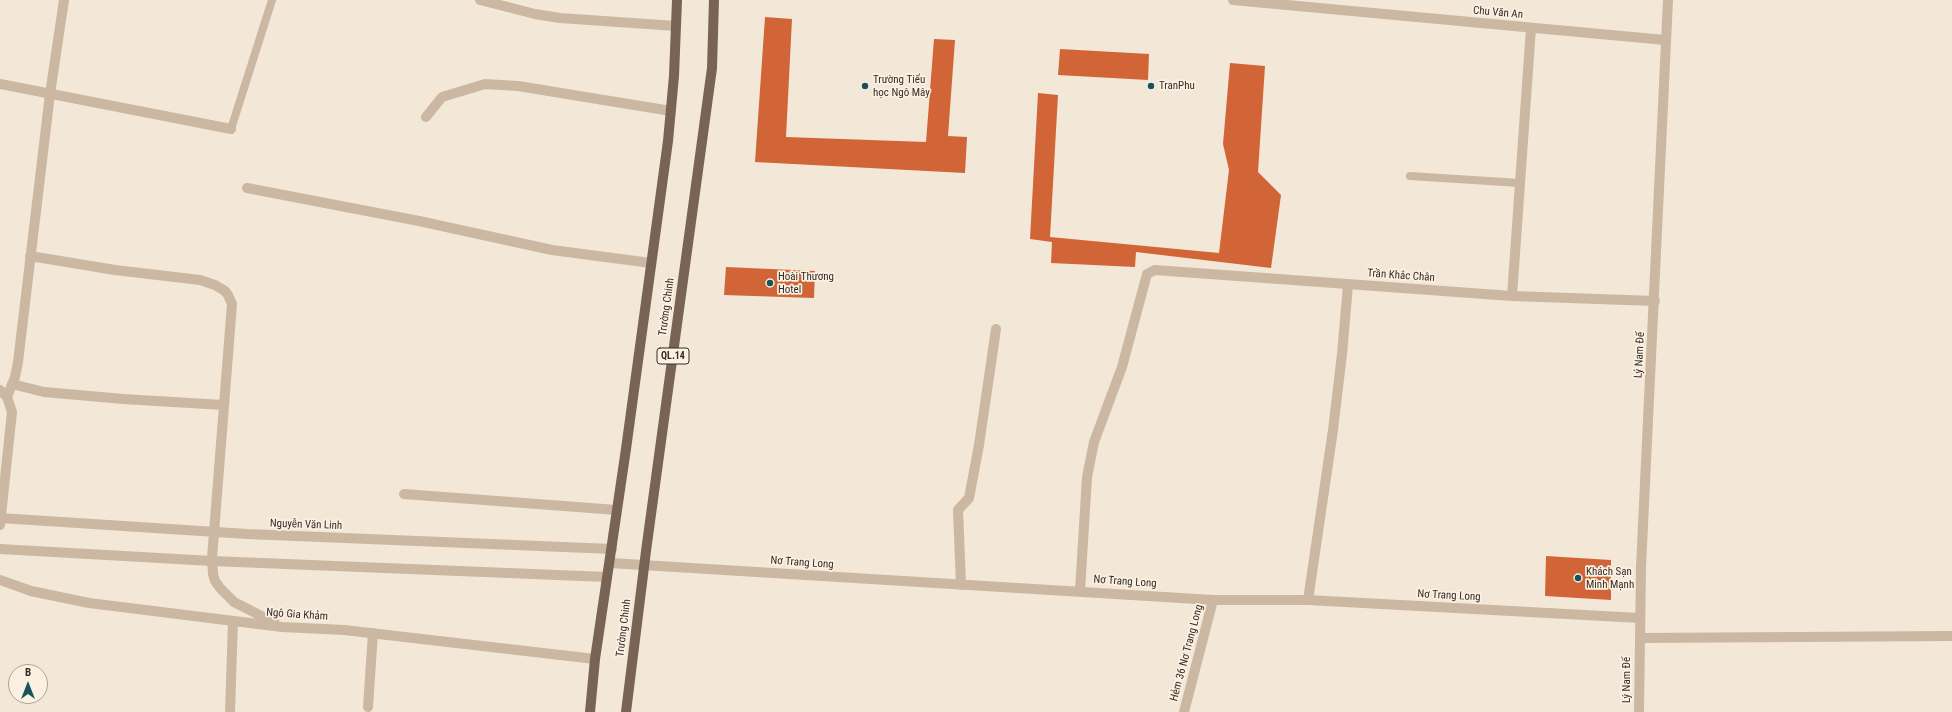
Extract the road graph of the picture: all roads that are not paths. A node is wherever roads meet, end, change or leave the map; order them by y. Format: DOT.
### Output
graph roads {
  1 [pos="64,0"];
  2 [pos="272,0"];
  3 [pos="480,0"];
  4 [pos="677,0"];
  5 [pos="714,0"];
  6 [pos="1233,0"];
  7 [pos="1668,0"];
  8 [pos="676,26"];
  9 [pos="1531,28"];
  10 [pos="1665,40"];
  11 [pos="0,84"];
  12 [pos="50,94"];
  13 [pos="671,111"];
  14 [pos="426,117"];
  15 [pos="231,130"];
  16 [pos="1410,176"];
  17 [pos="1520,183"];
  18 [pos="247,188"];
  19 [pos="30,256"];
  20 [pos="651,263"];
  21 [pos="1348,285"];
  22 [pos="1512,296"];
  23 [pos="1655,301"];
  24 [pos="996,330"];
  25 [pos="12,384"];
  26 [pos="3,393"];
  27 [pos="223,405"];
  28 [pos="404,494"];
  29 [pos="617,510"];
  30 [pos="0,520"];
  31 [pos="214,532"];
  32 [pos="0,549"];
  33 [pos="612,550"];
  34 [pos="212,561"];
  35 [pos="610,564"];
  36 [pos="644,565"];
  37 [pos="607,577"];
  38 [pos="0,580"];
  39 [pos="962,585"];
  40 [pos="1080,591"];
  41 [pos="1213,600"];
  42 [pos="1308,600"];
  43 [pos="1640,618"];
  44 [pos="233,621"];
  45 [pos="282,627"];
  46 [pos="373,633"];
  47 [pos="1952,636"];
  48 [pos="1640,638"];
  49 [pos="595,659"];
  50 [pos="368,707"];
  51 [pos="230,712"];
  52 [pos="590,712"];
  53 [pos="626,712"];
  54 [pos="1184,712"];
  55 [pos="1639,712"];
  1 -- 12 [label="street"];
  2 -- 15 [label="lane"];
  3 -- 8 [label="street"];
  4 -- 8 [label="main road, Trường Chinh"];
  5 -- 36 [label="main road, Trường Chinh / QL.14"];
  6 -- 9 [label="street, Chu Văn An"];
  7 -- 10 [label="street, Lý Nam Đế"];
  8 -- 13 [label="main road, Trường Chinh"];
  9 -- 10 [label="street, Chu Văn An"];
  9 -- 17 [label="street"];
  10 -- 23 [label="street, Lý Nam Đế"];
  11 -- 12 [label="street"];
  12 -- 15 [label="street"];
  12 -- 19 [label="street"];
  13 -- 14 [label="street"];
  13 -- 20 [label="main road, Trường Chinh"];
  16 -- 17 [label="lane"];
  17 -- 22 [label="street"];
  18 -- 20 [label="street"];
  19 -- 25 [label="street"];
  19 -- 27 [label="street"];
  20 -- 29 [label="main road, Trường Chinh"];
  21 -- 22 [label="street, Trần Khắc Chân"];
  21 -- 40 [label="street, Trần Khắc Chân"];
  21 -- 42 [label="street"];
  22 -- 23 [label="street, Trần Khắc Chân"];
  23 -- 43 [label="street, Lý Nam Đế"];
  24 -- 39 [label="street"];
  25 -- 26 [label="street"];
  25 -- 27 [label="street"];
  26 -- 30 [label="street"];
  27 -- 31 [label="street"];
  28 -- 29 [label="street"];
  29 -- 33 [label="main road, Trường Chinh"];
  30 -- 31 [label="street, Nguyễn Văn Linh"];
  31 -- 33 [label="street, Nguyễn Văn Linh"];
  31 -- 34 [label="street"];
  32 -- 34 [label="street"];
  33 -- 35 [label="main road, Trường Chinh"];
  34 -- 37 [label="street"];
  34 -- 45 [label="street"];
  35 -- 36 [label="street, Nơ Trang Long"];
  35 -- 37 [label="main road, Trường Chinh"];
  36 -- 39 [label="street, Nơ Trang Long"];
  36 -- 53 [label="main road, Trường Chinh / QL.14"];
  37 -- 49 [label="main road, Trường Chinh"];
  38 -- 44 [label="street, Ngô Gia Khảm"];
  39 -- 40 [label="street, Nơ Trang Long"];
  40 -- 41 [label="street, Nơ Trang Long"];
  41 -- 42 [label="street, Nơ Trang Long"];
  41 -- 54 [label="street, Hẻm 36 Nơ Trang Long"];
  42 -- 43 [label="street, Nơ Trang Long"];
  43 -- 48 [label="street, Lý Nam Đế"];
  44 -- 45 [label="street, Ngô Gia Khảm"];
  44 -- 51 [label="street"];
  45 -- 46 [label="street, Ngô Gia Khảm"];
  46 -- 49 [label="street, Ngô Gia Khảm"];
  46 -- 50 [label="street"];
  47 -- 48 [label="street"];
  48 -- 55 [label="street, Lý Nam Đế"];
  49 -- 52 [label="main road, Trường Chinh"];
}
